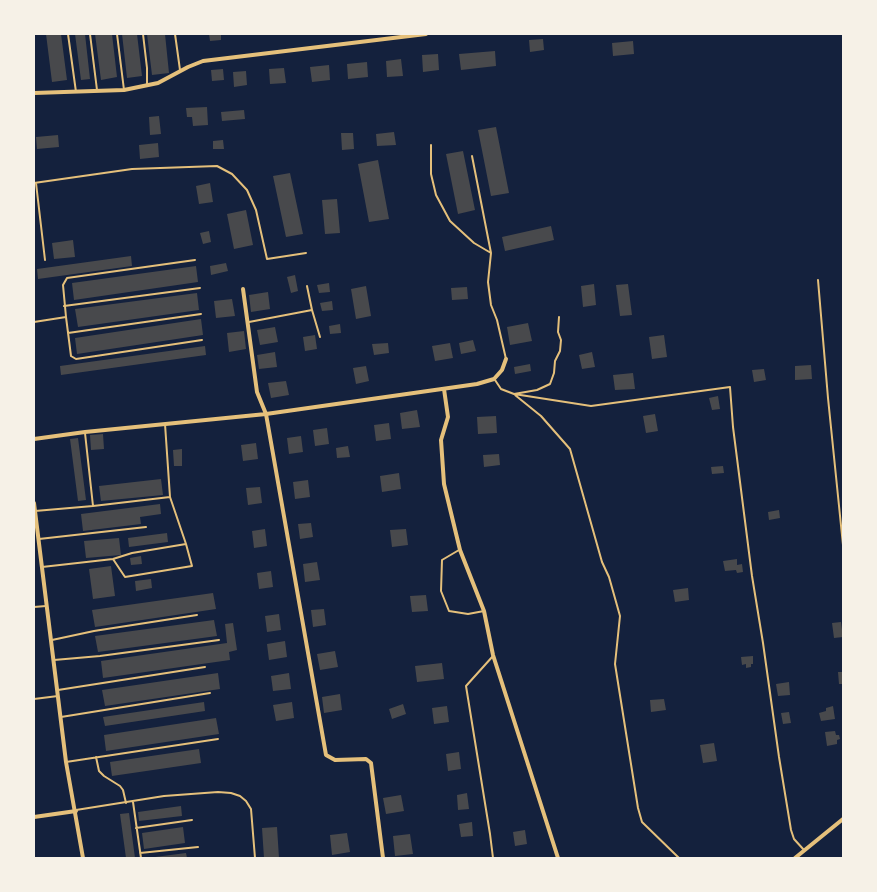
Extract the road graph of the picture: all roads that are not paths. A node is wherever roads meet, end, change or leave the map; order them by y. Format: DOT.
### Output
graph roads {
  1 [pos="68,34"];
  2 [pos="90,34"];
  3 [pos="117,34"];
  4 [pos="143,34"];
  5 [pos="176,34"];
  6 [pos="426,34"];
  7 [pos="180,71"];
  8 [pos="147,85"];
  9 [pos="124,90"];
  10 [pos="34,92"];
  11 [pos="76,92"];
  12 [pos="97,92"];
  13 [pos="432,145"];
  14 [pos="472,156"];
  15 [pos="35,183"];
  16 [pos="306,253"];
  17 [pos="491,253"];
  18 [pos="45,260"];
  19 [pos="195,260"];
  20 [pos="818,280"];
  21 [pos="308,286"];
  22 [pos="200,288"];
  23 [pos="243,289"];
  24 [pos="64,306"];
  25 [pos="312,310"];
  26 [pos="201,314"];
  27 [pos="66,317"];
  28 [pos="559,317"];
  29 [pos="34,322"];
  30 [pos="248,322"];
  31 [pos="68,333"];
  32 [pos="320,337"];
  33 [pos="202,340"];
  34 [pos="506,360"];
  35 [pos="494,379"];
  36 [pos="444,389"];
  37 [pos="514,394"];
  38 [pos="266,414"];
  39 [pos="165,424"];
  40 [pos="85,432"];
  41 [pos="34,439"];
  42 [pos="170,497"];
  43 [pos="34,503"];
  44 [pos="93,506"];
  45 [pos="35,511"];
  46 [pos="35,519"];
  47 [pos="146,527"];
  48 [pos="39,539"];
  49 [pos="186,544"];
  50 [pos="843,544"];
  51 [pos="460,550"];
  52 [pos="113,559"];
  53 [pos="42,567"];
  54 [pos="47,606"];
  55 [pos="34,607"];
  56 [pos="484,611"];
  57 [pos="197,615"];
  58 [pos="52,640"];
  59 [pos="219,640"];
  60 [pos="493,655"];
  61 [pos="54,660"];
  62 [pos="205,667"];
  63 [pos="58,690"];
  64 [pos="210,693"];
  65 [pos="58,696"];
  66 [pos="34,699"];
  67 [pos="61,717"];
  68 [pos="218,739"];
  69 [pos="96,757"];
  70 [pos="66,762"];
  71 [pos="132,802"];
  72 [pos="126,803"];
  73 [pos="76,810"];
  74 [pos="34,817"];
  75 [pos="843,819"];
  76 [pos="192,820"];
  77 [pos="136,828"];
  78 [pos="198,847"];
  79 [pos="804,850"];
  80 [pos="140,853"];
  81 [pos="83,858"];
  82 [pos="140,858"];
  83 [pos="255,858"];
  84 [pos="383,858"];
  85 [pos="493,858"];
  86 [pos="558,858"];
  87 [pos="679,858"];
  88 [pos="795,858"];
  1 -- 11 [label="lane"];
  2 -- 12 [label="lane"];
  3 -- 9 [label="lane"];
  4 -- 8 [label="lane"];
  5 -- 7 [label="lane"];
  6 -- 7 [label="street"];
  7 -- 8 [label="street"];
  8 -- 9 [label="street"];
  9 -- 12 [label="street"];
  10 -- 11 [label="street"];
  11 -- 12 [label="street"];
  13 -- 17 [label="lane"];
  14 -- 17 [label="lane"];
  15 -- 16 [label="lane"];
  15 -- 18 [label="lane"];
  17 -- 34 [label="lane"];
  19 -- 24 [label="lane"];
  20 -- 50 [label="lane"];
  21 -- 25 [label="lane"];
  22 -- 24 [label="lane"];
  23 -- 30 [label="street"];
  24 -- 27 [label="lane"];
  25 -- 30 [label="lane"];
  25 -- 32 [label="lane"];
  26 -- 31 [label="lane"];
  27 -- 29 [label="lane"];
  27 -- 31 [label="lane"];
  28 -- 37 [label="lane"];
  30 -- 38 [label="street"];
  31 -- 33 [label="lane"];
  34 -- 35 [label="street"];
  35 -- 36 [label="street"];
  35 -- 37 [label="lane"];
  36 -- 38 [label="street"];
  36 -- 51 [label="street"];
  37 -- 79 [label="lane"];
  37 -- 87 [label="lane"];
  38 -- 39 [label="street"];
  38 -- 84 [label="street"];
  39 -- 40 [label="street"];
  39 -- 42 [label="lane"];
  40 -- 41 [label="street"];
  40 -- 44 [label="lane"];
  42 -- 44 [label="lane"];
  42 -- 49 [label="lane"];
  43 -- 45 [label="street"];
  44 -- 45 [label="lane"];
  45 -- 46 [label="street"];
  46 -- 48 [label="street"];
  47 -- 48 [label="lane"];
  48 -- 53 [label="street"];
  49 -- 52 [label="lane"];
  49 -- 52 [label="lane"];
  51 -- 56 [label="street"];
  51 -- 56 [label="lane"];
  52 -- 53 [label="lane"];
  53 -- 54 [label="street"];
  54 -- 55 [label="lane"];
  54 -- 58 [label="street"];
  56 -- 60 [label="street"];
  57 -- 58 [label="lane"];
  58 -- 61 [label="street"];
  59 -- 61 [label="lane"];
  60 -- 85 [label="lane"];
  60 -- 86 [label="street"];
  61 -- 63 [label="street"];
  62 -- 63 [label="lane"];
  63 -- 65 [label="street"];
  64 -- 67 [label="lane"];
  65 -- 66 [label="lane"];
  65 -- 67 [label="street"];
  67 -- 70 [label="street"];
  68 -- 69 [label="lane"];
  69 -- 70 [label="lane"];
  69 -- 72 [label="lane"];
  70 -- 73 [label="street"];
  71 -- 72 [label="lane"];
  71 -- 77 [label="lane"];
  71 -- 83 [label="lane"];
  72 -- 73 [label="lane"];
  73 -- 74 [label="street"];
  73 -- 81 [label="street"];
  75 -- 79 [label="street"];
  76 -- 77 [label="lane"];
  77 -- 80 [label="lane"];
  78 -- 80 [label="lane"];
  79 -- 88 [label="street"];
  80 -- 82 [label="lane"];
}
